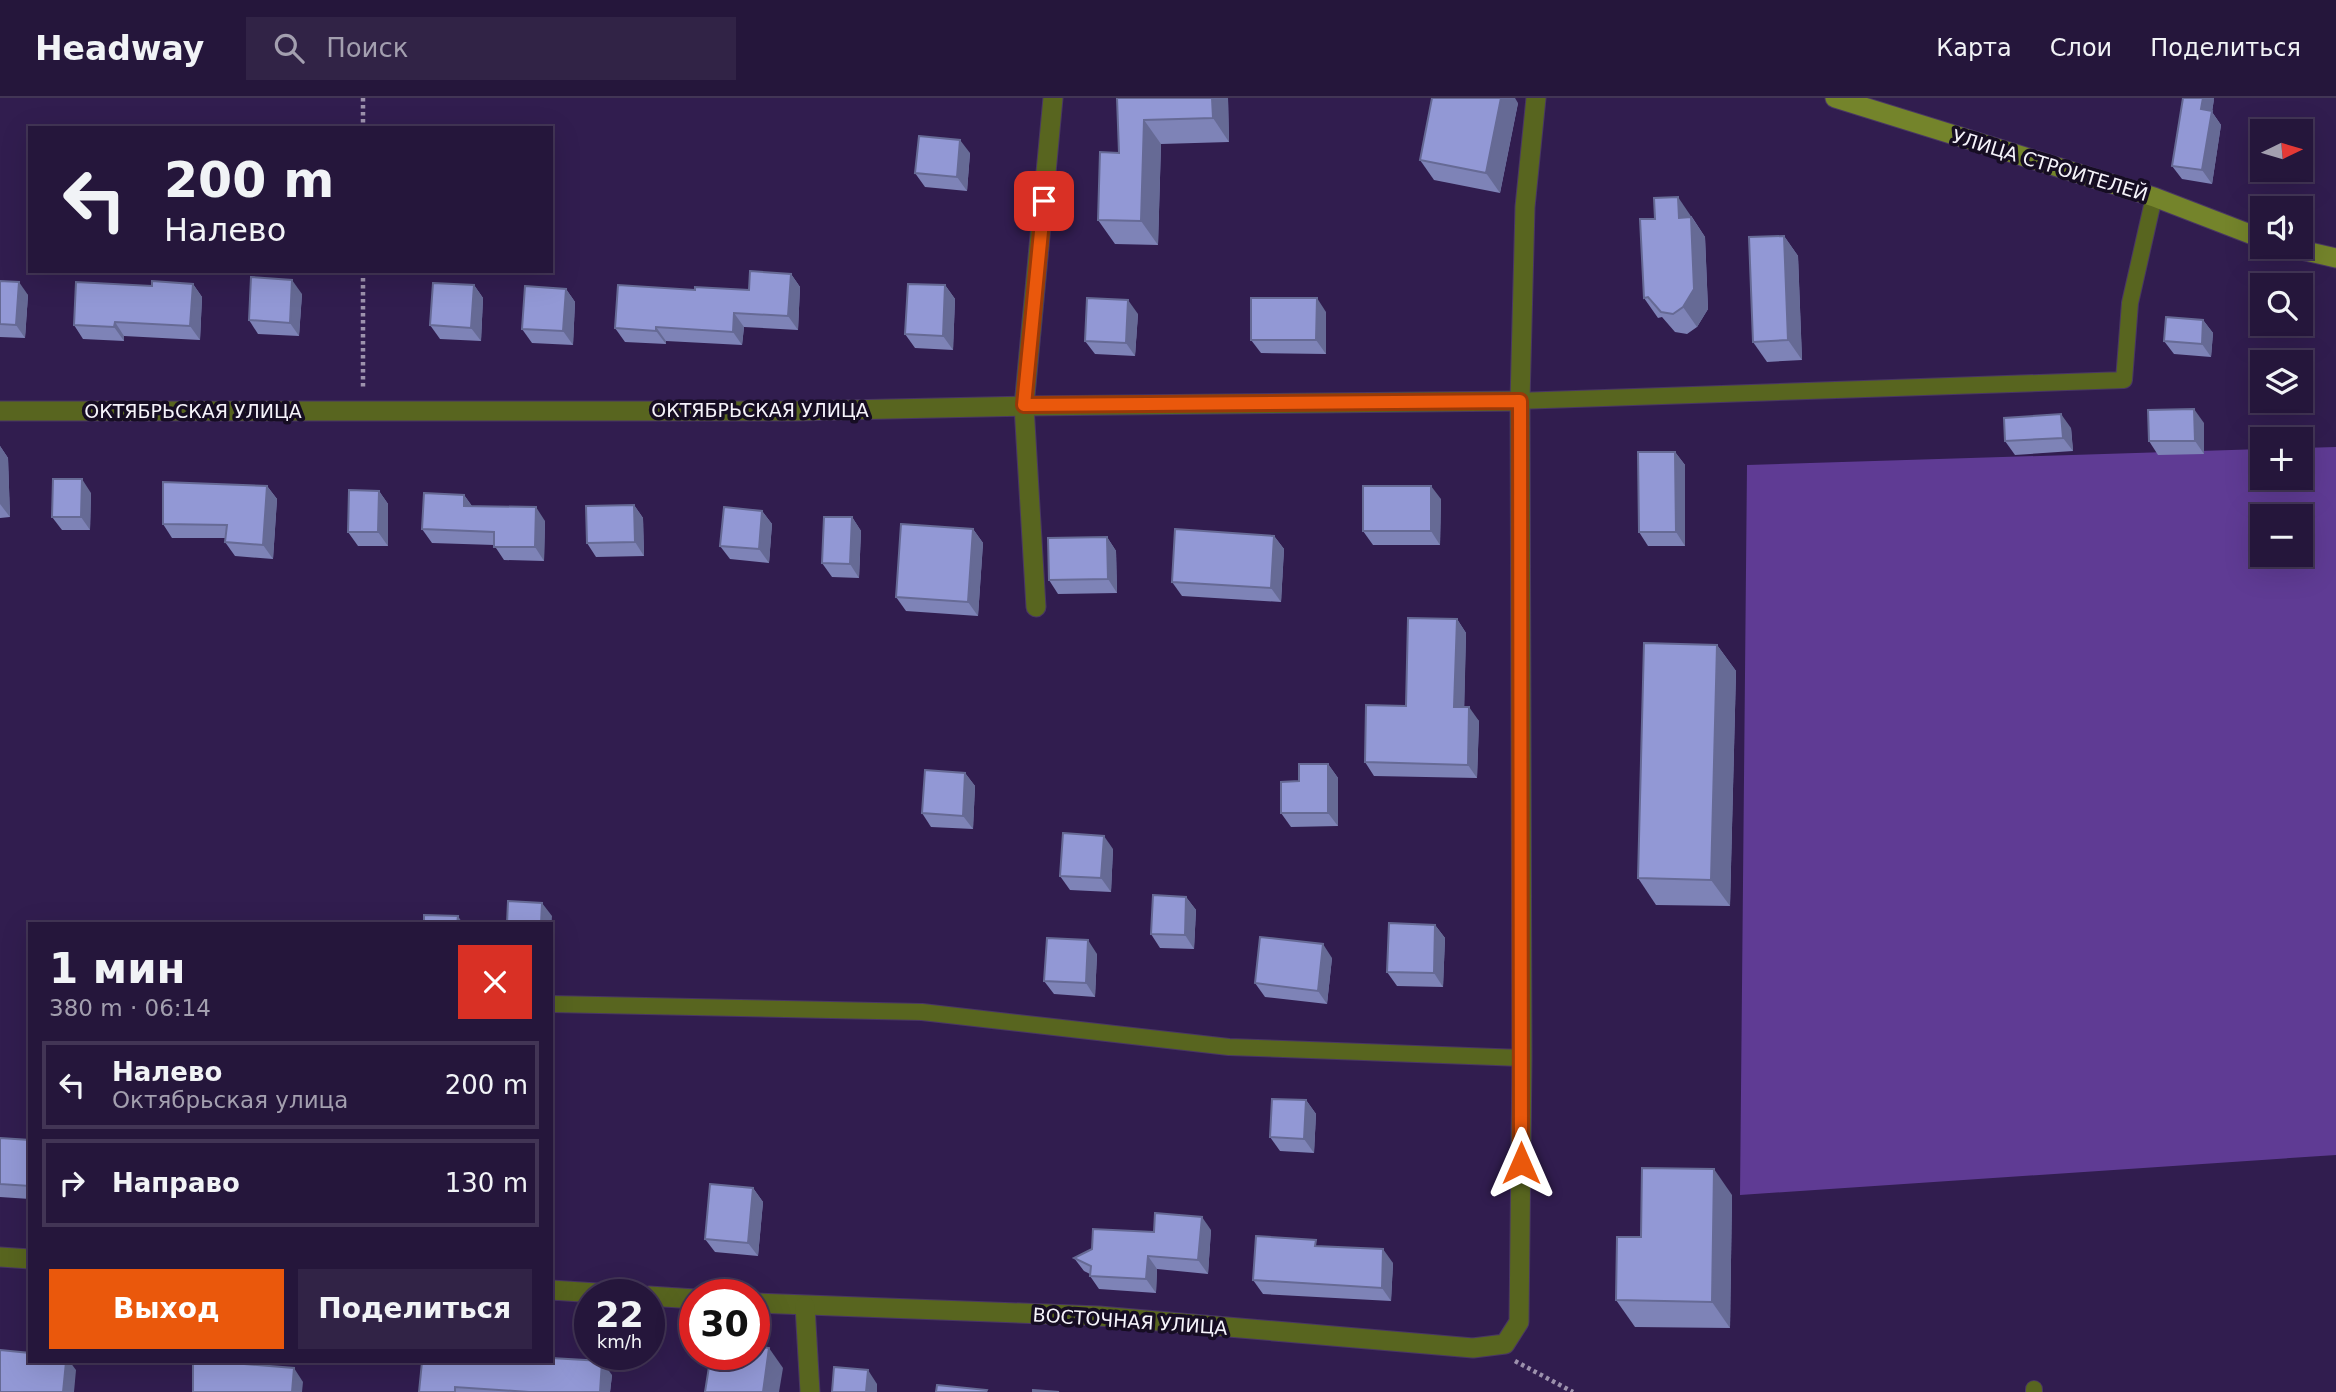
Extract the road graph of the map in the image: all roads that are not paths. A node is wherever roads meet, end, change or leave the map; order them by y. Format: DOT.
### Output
graph roads {
  1 [pos="1054,98"];
  2 [pos="1536,98"];
  3 [pos="1835,98"];
  4 [pos="2154,197"];
  5 [pos="2250,234"];
  6 [pos="2313,253"];
  7 [pos="2336,258"];
  8 [pos="1520,401"];
  9 [pos="1024,405"];
  10 [pos="0,411"];
  11 [pos="1036,607"];
  12 [pos="553,1004"];
  13 [pos="1522,1058"];
  14 [pos="0,1257"];
  15 [pos="28,1259"];
  16 [pos="553,1290"];
  17 [pos="574,1292"];
  18 [pos="770,1304"];
  19 [pos="805,1306"];
  20 [pos="810,1392"];
  1 -- 9 [label="street"];
  2 -- 8 [label="street"];
  3 -- 4 [label="main road, УЛИЦА СТРОИТЕЛЕЙ"];
  4 -- 5 [label="main road, УЛИЦА СТРОИТЕЛЕЙ"];
  4 -- 8 [label="lane"];
  6 -- 7 [label="main road"];
  8 -- 9 [label="street, ОКТЯБРЬСКАЯ УЛИЦА"];
  8 -- 13 [label="street"];
  9 -- 10 [label="street, ОКТЯБРЬСКАЯ УЛИЦА"];
  9 -- 11 [label="street"];
  12 -- 13 [label="lane"];
  13 -- 19 [label="street, ВОСТОЧНАЯ УЛИЦА"];
  14 -- 15 [label="street"];
  16 -- 17 [label="street"];
  18 -- 19 [label="street, ВОСТОЧНАЯ УЛИЦА"];
  19 -- 20 [label="street"];
}
